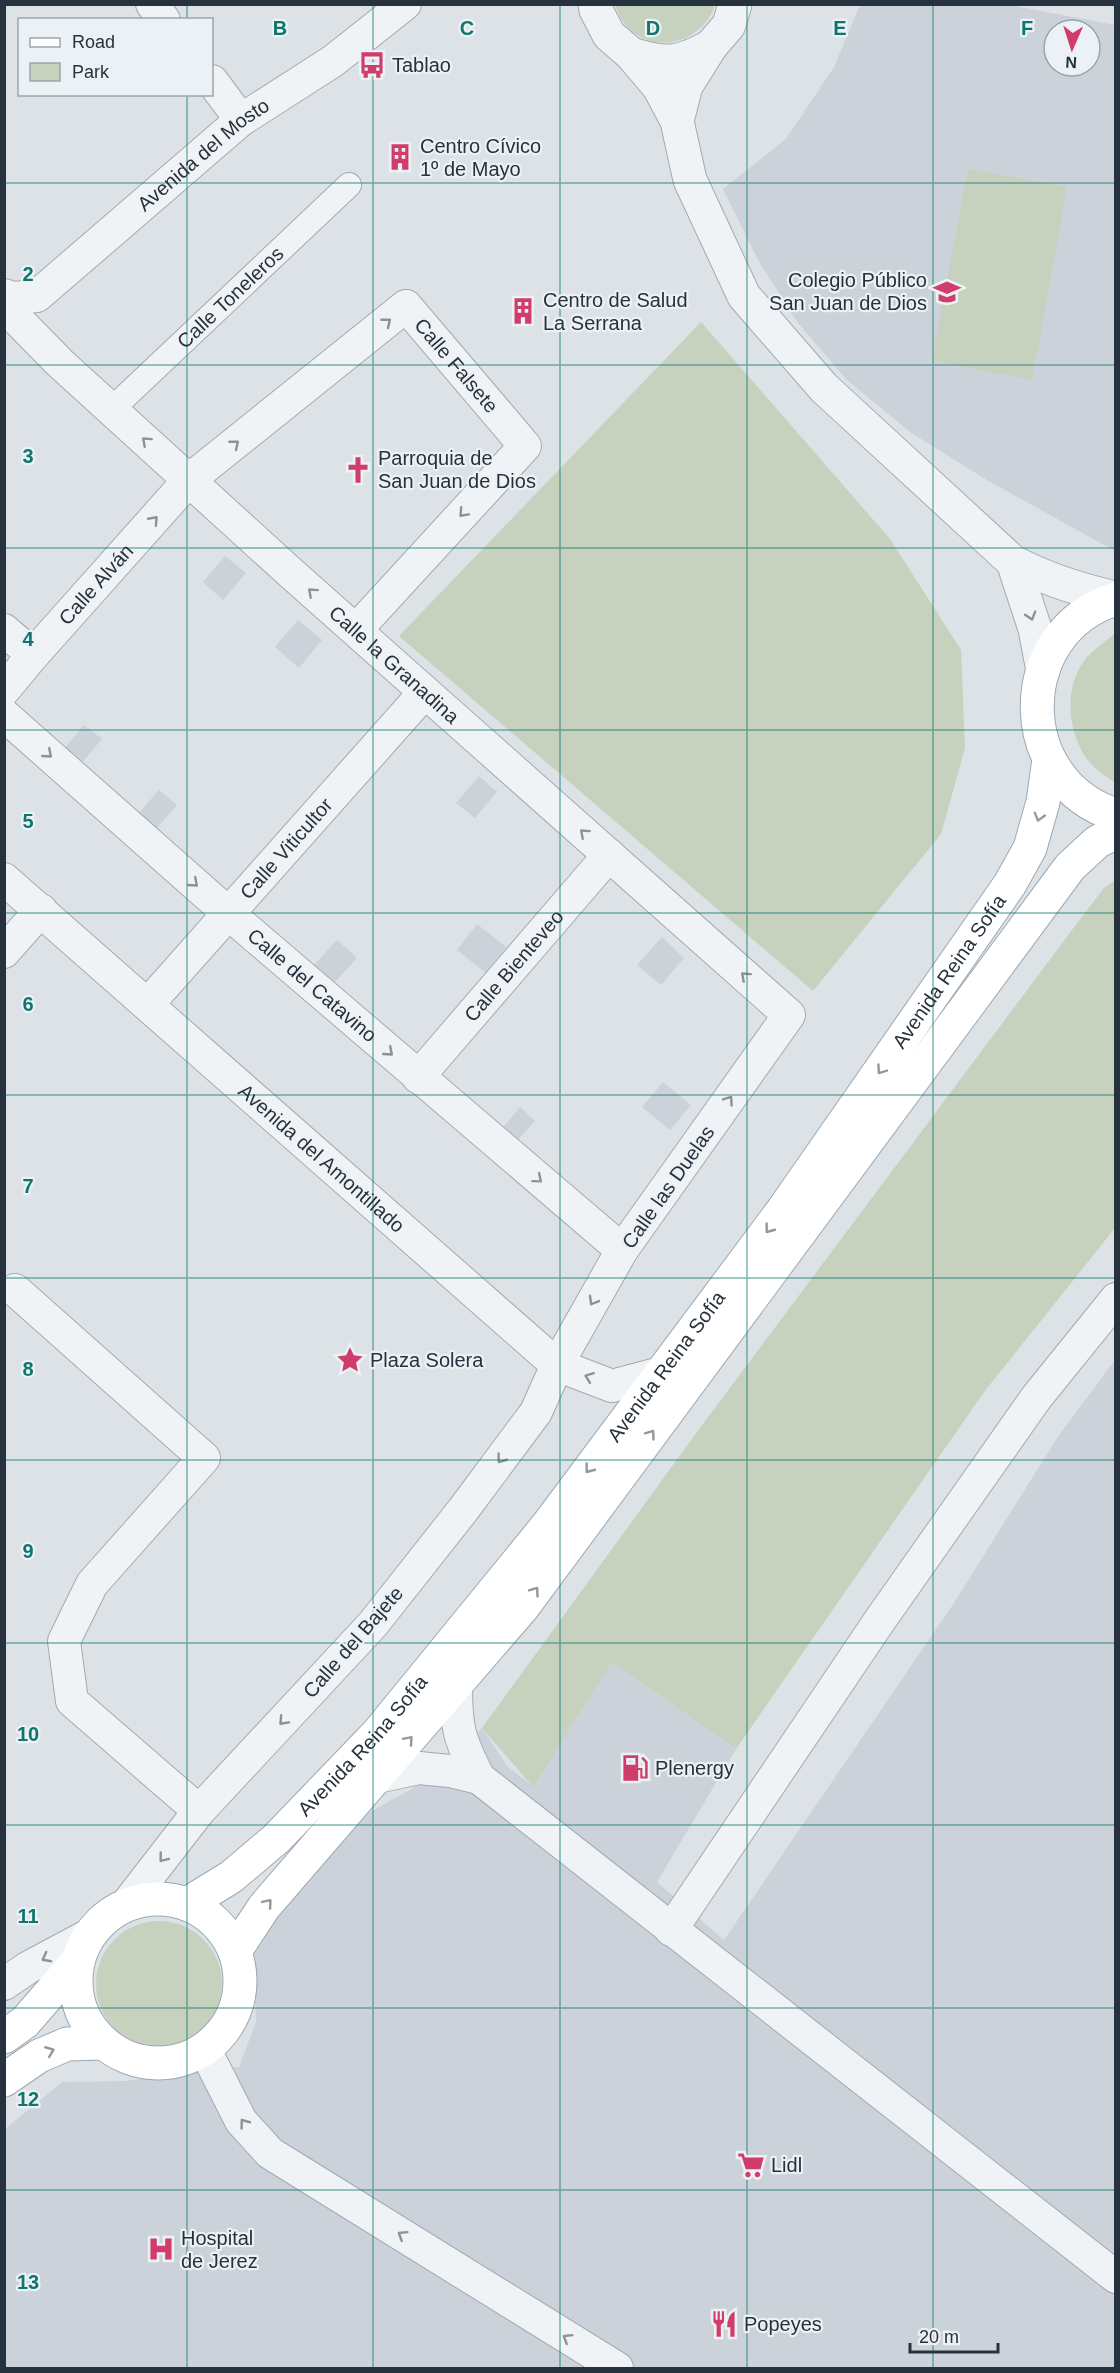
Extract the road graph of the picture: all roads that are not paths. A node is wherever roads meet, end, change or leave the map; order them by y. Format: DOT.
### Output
graph roads {
  1 [pos="152,4"];
  2 [pos="735,4"];
  3 [pos="593,6"];
  4 [pos="391,8"];
  5 [pos="162,18"];
  6 [pos="711,46"];
  7 [pos="631,54"];
  8 [pos="213,82"];
  9 [pos="241,120"];
  10 [pos="677,122"];
  11 [pos="349,185"];
  12 [pos="4,295"];
  13 [pos="4,306"];
  14 [pos="111,410"];
  15 [pos="189,480"];
  16 [pos="1013,562"];
  17 [pos="1116,598"];
  18 [pos="4,630"];
  19 [pos="356,630"];
  20 [pos="33,655"];
  21 [pos="1043,671"];
  22 [pos="4,690"];
  23 [pos="425,692"];
  24 [pos="4,715"];
  25 [pos="1049,759"];
  26 [pos="1116,814"];
  27 [pos="1116,832"];
  28 [pos="609,855"];
  29 [pos="4,879"];
  30 [pos="41,910"];
  31 [pos="230,914"];
  32 [pos="4,952"];
  33 [pos="148,1004"];
  34 [pos="789,1015"];
  35 [pos="418,1077"];
  36 [pos="622,1250"];
  37 [pos="15,1290"];
  38 [pos="1116,1299"];
  39 [pos="557,1365"];
  40 [pos="661,1373"];
  41 [pos="456,1684"];
  42 [pos="377,1777"];
  43 [pos="479,1778"];
  44 [pos="199,1811"];
  45 [pos="127,1904"];
  46 [pos="187,1904"];
  47 [pos="671,1930"];
  48 [pos="83,1949"];
  49 [pos="235,1951"];
  50 [pos="4,1984"];
  51 [pos="4,2037"];
  52 [pos="102,2043"];
  53 [pos="204,2050"];
  54 [pos="4,2080"];
  55 [pos="1116,2277"];
  56 [pos="617,2368"];
  1 -- 5 [label="street"];
  2 -- 6 [label="street"];
  3 -- 7 [label="street"];
  4 -- 9 [label="street, Avenida del Mosto"];
  6 -- 7 [label="street"];
  6 -- 10 [label="street"];
  7 -- 10 [label="street"];
  8 -- 9 [label="street"];
  9 -- 12 [label="street, Avenida del Mosto"];
  10 -- 16 [label="street"];
  11 -- 14 [label="street, Calle Toneleros"];
  13 -- 14 [label="street, Calle la Granadina"];
  15 -- 14 [label="street, Calle la Granadina, one-way"];
  19 -- 15 [label="street, Calle la Granadina, one-way"];
  15 -- 19 [label="street, Calle Falsete, one-way"];
  20 -- 15 [label="street, Calle Alván, one-way"];
  16 -- 17 [label="street"];
  16 -- 21 [label="street, one-way"];
  17 -- 21 [label="main road, Avenida Reina Sofía"];
  18 -- 20 [label="street"];
  19 -- 23 [label="street, Calle la Granadina"];
  20 -- 22 [label="street, Calle Alván"];
  21 -- 25 [label="main road, Avenida Reina Sofía"];
  28 -- 23 [label="street, Calle la Granadina, one-way"];
  23 -- 31 [label="street, Calle Viticultor"];
  24 -- 31 [label="street, Calle del Catavino, one-way"];
  25 -- 26 [label="main road, Avenida Reina Sofía"];
  25 -- 40 [label="main road, Avenida Reina Sofía, one-way"];
  41 -- 27 [label="main road, Avenida Reina Sofía, one-way"];
  34 -- 28 [label="street, Calle la Granadina, one-way"];
  28 -- 35 [label="street, Calle Bienteveo"];
  29 -- 30 [label="street, Avenida del Amontillado"];
  30 -- 32 [label="street"];
  30 -- 33 [label="street, Avenida del Amontillado"];
  31 -- 33 [label="street, Calle Viticultor"];
  31 -- 35 [label="street, Calle del Catavino, one-way"];
  33 -- 39 [label="street, Avenida del Amontillado"];
  36 -- 34 [label="street, Calle las Duelas, one-way"];
  35 -- 36 [label="street, Calle del Catavino, one-way"];
  36 -- 39 [label="street, Calle las Duelas, one-way"];
  37 -- 44 [label="street"];
  38 -- 47 [label="street"];
  40 -- 39 [label="street, Avenida del Amontillado, one-way"];
  39 -- 44 [label="street, Calle del Bajete, one-way"];
  40 -- 46 [label="main road, Avenida Reina Sofía, one-way"];
  42 -- 41 [label="main road, Avenida Reina Sofía, one-way"];
  41 -- 43 [label="street"];
  42 -- 43 [label="street"];
  49 -- 42 [label="main road, Avenida Reina Sofía, one-way"];
  43 -- 47 [label="street"];
  44 -- 45 [label="street, Calle del Bajete, one-way"];
  45 -- 46 [label="main road"];
  45 -- 48 [label="main road"];
  46 -- 49 [label="main road"];
  47 -- 55 [label="street"];
  48 -- 50 [label="street, one-way"];
  48 -- 51 [label="main road"];
  48 -- 52 [label="main road"];
  49 -- 53 [label="main road"];
  52 -- 53 [label="main road"];
  54 -- 52 [label="main road, one-way"];
  56 -- 53 [label="street, one-way"];
}
